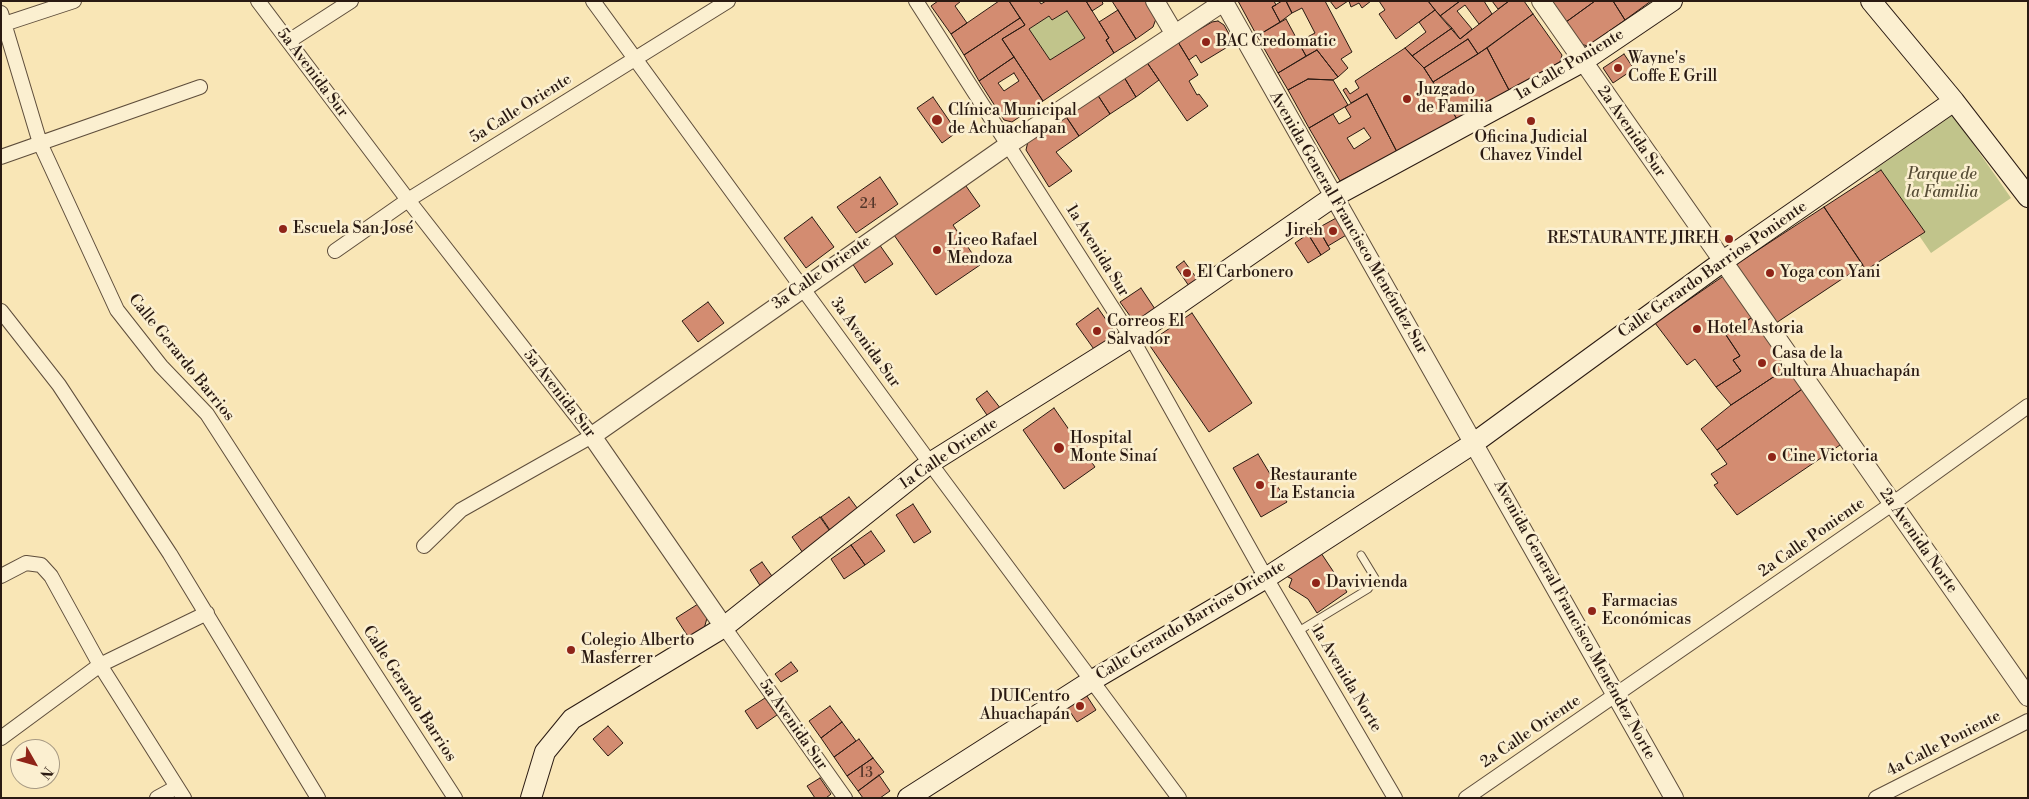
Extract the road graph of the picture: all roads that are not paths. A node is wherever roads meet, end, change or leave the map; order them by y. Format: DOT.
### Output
graph roads {
  1 [pos="74,1"];
  2 [pos="258,1"];
  3 [pos="351,1"];
  4 [pos="593,1"];
  5 [pos="728,1"];
  6 [pos="916,1"];
  7 [pos="1155,1"];
  8 [pos="1541,1"];
  9 [pos="1672,1"];
  10 [pos="1871,1"];
  11 [pos="1224,2"];
  12 [pos="3,21"];
  13 [pos="1174,33"];
  14 [pos="289,42"];
  15 [pos="636,58"];
  16 [pos="1582,62"];
  17 [pos="200,87"];
  18 [pos="1954,102"];
  19 [pos="40,143"];
  20 [pos="1008,145"];
  21 [pos="1,157"];
  22 [pos="1333,197"];
  23 [pos="2028,198"];
  24 [pos="408,200"];
  25 [pos="335,251"];
  26 [pos="1722,262"];
  27 [pos="803,286"];
  28 [pos="1,311"];
  29 [pos="1131,337"];
  30 [pos="2028,406"];
  31 [pos="592,436"];
  32 [pos="1474,443"];
  33 [pos="930,463"];
  34 [pos="1892,504"];
  35 [pos="424,546"];
  36 [pos="1361,555"];
  37 [pos="1,576"];
  38 [pos="1266,578"];
  39 [pos="207,613"];
  40 [pos="724,627"];
  41 [pos="1297,632"];
  42 [pos="100,665"];
  43 [pos="1090,681"];
  44 [pos="1615,696"];
  45 [pos="2028,696"];
  46 [pos="2028,721"];
  47 [pos="1,738"];
  48 [pos="533,790"];
  49 [pos="180,792"];
  50 [pos="157,798"];
  51 [pos="318,798"];
  52 [pos="455,798"];
  53 [pos="549,798"];
  54 [pos="845,798"];
  55 [pos="908,798"];
  56 [pos="1179,798"];
  57 [pos="1396,798"];
  58 [pos="1466,798"];
  59 [pos="1674,798"];
  60 [pos="1876,798"];
  1 -- 12 [label="street"];
  2 -- 14 [label="street, 5a Avenida Sur"];
  3 -- 14 [label="street"];
  4 -- 15 [label="street, 3a Avenida Sur"];
  5 -- 15 [label="street, 5a Calle Oriente"];
  6 -- 20 [label="street, 1a Avenida Sur"];
  7 -- 13 [label="street"];
  8 -- 16 [label="street, 2a Avenida Sur"];
  9 -- 16 [label="main road, 1a Calle Poniente"];
  10 -- 18 [label="main road"];
  11 -- 13 [label="street, 3a Calle Oriente"];
  11 -- 22 [label="street, Avenida General Francisco Menéndez Sur"];
  12 -- 19 [label="street, Calle Gerardo Barrios"];
  13 -- 20 [label="street, 3a Calle Oriente"];
  14 -- 24 [label="street, 5a Avenida Sur"];
  15 -- 24 [label="street, 5a Calle Oriente"];
  15 -- 27 [label="street, 3a Avenida Sur"];
  16 -- 22 [label="main road, 1a Calle Poniente"];
  16 -- 26 [label="street, 2a Avenida Sur"];
  17 -- 19 [label="street"];
  18 -- 23 [label="main road"];
  18 -- 26 [label="main road, Calle Gerardo Barrios Poniente"];
  19 -- 21 [label="street"];
  19 -- 52 [label="street, Calle Gerardo Barrios"];
  20 -- 27 [label="street, 3a Calle Oriente"];
  20 -- 29 [label="street, 1a Avenida Sur"];
  22 -- 29 [label="main road, 1a Calle Oriente"];
  22 -- 32 [label="street, Avenida General Francisco Menéndez Sur"];
  24 -- 25 [label="street, 5a Calle Oriente"];
  24 -- 31 [label="street, 5a Avenida Sur"];
  26 -- 32 [label="main road, Calle Gerardo Barrios Poniente"];
  26 -- 34 [label="street, 2a Avenida Norte"];
  27 -- 31 [label="street, 3a Calle Oriente"];
  27 -- 33 [label="street, 3a Avenida Sur"];
  28 -- 39 [label="street"];
  29 -- 33 [label="main road, 1a Calle Oriente"];
  29 -- 38 [label="street, 1a Avenida Sur"];
  30 -- 34 [label="street, 2a Calle Poniente"];
  31 -- 35 [label="street, 3a Calle Oriente"];
  31 -- 40 [label="street, 5a Avenida Sur"];
  32 -- 38 [label="main road, Calle Gerardo Barrios Oriente"];
  32 -- 44 [label="street, Avenida General Francisco Menéndez Norte"];
  33 -- 40 [label="main road, 1a Calle Oriente"];
  33 -- 43 [label="street, 3a Avenida Sur"];
  34 -- 44 [label="street, 2a Calle Poniente"];
  34 -- 45 [label="street, 2a Avenida Norte"];
  36 -- 41 [label="lane"];
  37 -- 42 [label="street"];
  38 -- 41 [label="street, 1a Avenida Norte"];
  38 -- 43 [label="main road, Calle Gerardo Barrios Oriente"];
  39 -- 42 [label="street"];
  39 -- 51 [label="street"];
  40 -- 48 [label="main road, 1a Calle Oriente"];
  40 -- 54 [label="street, 5a Avenida Sur"];
  41 -- 57 [label="street, 1a Avenida Norte"];
  42 -- 47 [label="street"];
  42 -- 49 [label="street"];
  43 -- 55 [label="main road, Calle Gerardo Barrios Oriente"];
  43 -- 56 [label="street, 3a Avenida Sur"];
  44 -- 58 [label="street, 2a Calle Oriente"];
  44 -- 59 [label="street, Avenida General Francisco Menéndez Norte"];
  46 -- 60 [label="street, 4a Calle Poniente"];
  48 -- 53 [label="main road"];
  49 -- 50 [label="street"];
}
